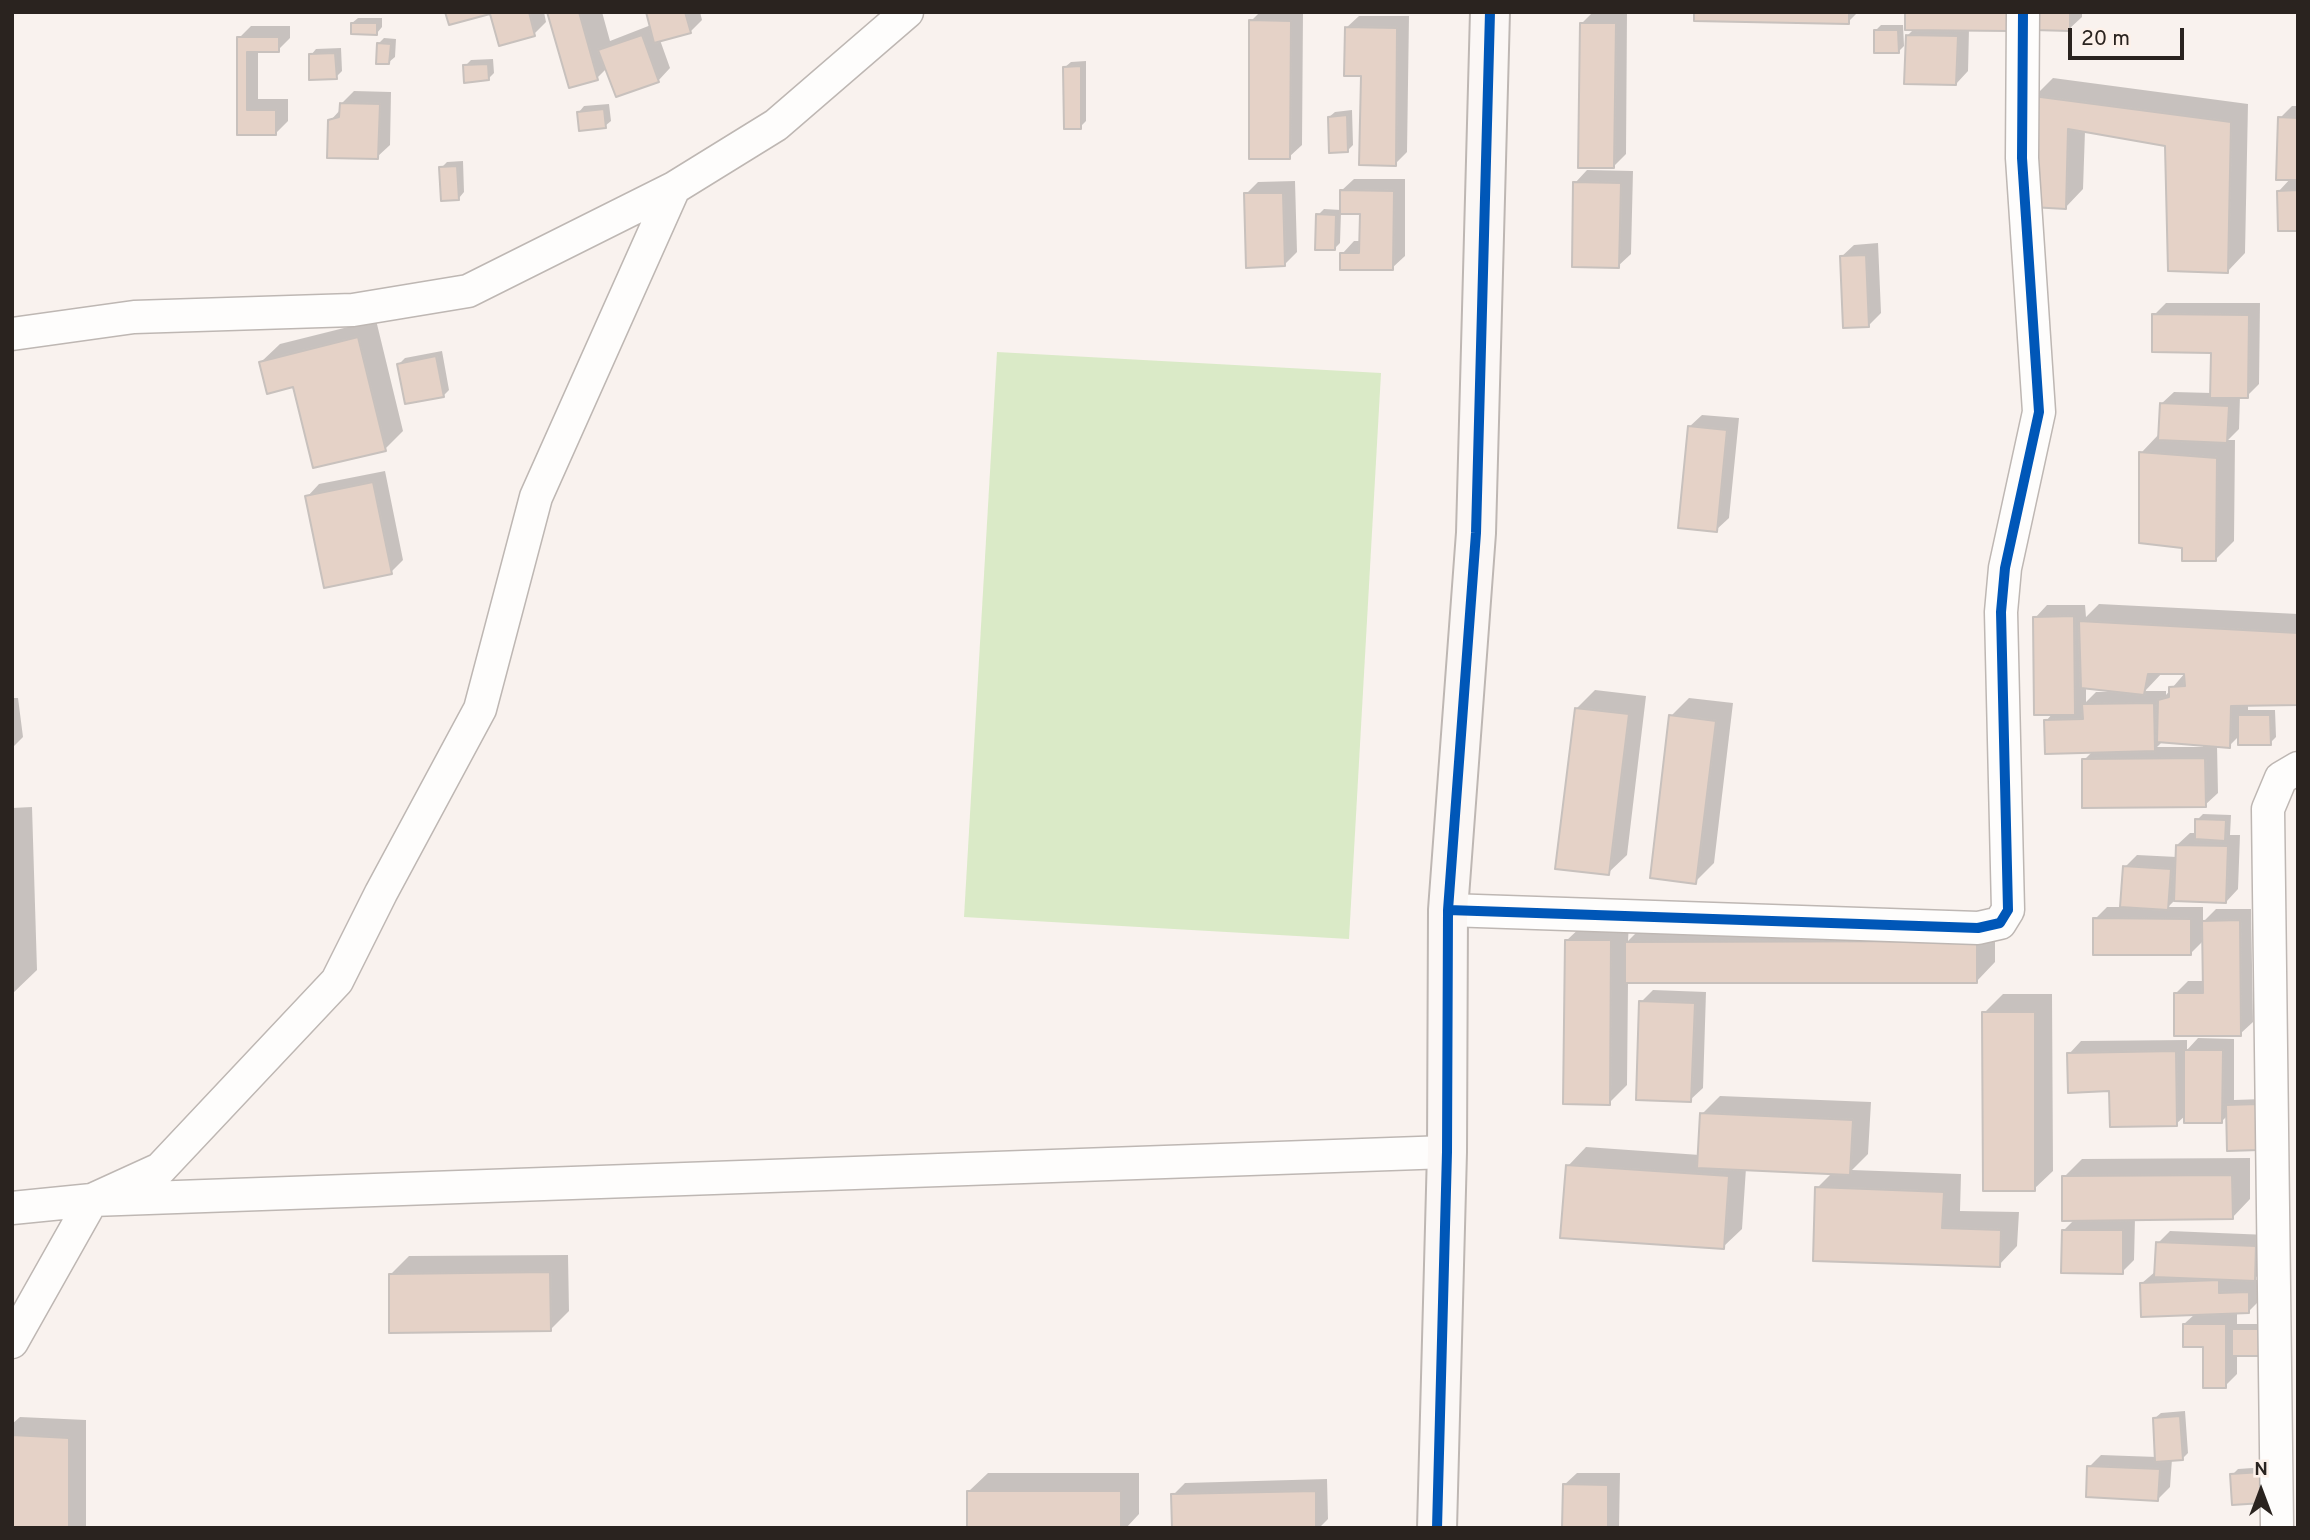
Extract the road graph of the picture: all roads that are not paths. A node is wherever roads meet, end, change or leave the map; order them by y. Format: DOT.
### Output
graph roads {
  1 [pos="907,12"];
  2 [pos="1490,12"];
  3 [pos="2023,12"];
  4 [pos="674,188"];
  5 [pos="12,334"];
  6 [pos="2298,768"];
  7 [pos="1448,910"];
  8 [pos="1447,1152"];
  9 [pos="92,1200"];
  10 [pos="12,1208"];
  11 [pos="12,1342"];
  12 [pos="1437,1528"];
  13 [pos="2277,1528"];
  1 -- 4 [label="street"];
  2 -- 7 [label="street"];
  3 -- 7 [label="street"];
  4 -- 5 [label="street"];
  4 -- 9 [label="street"];
  6 -- 13 [label="street"];
  7 -- 8 [label="street"];
  8 -- 9 [label="street"];
  8 -- 12 [label="street"];
  9 -- 10 [label="street"];
  9 -- 11 [label="street"];
}
